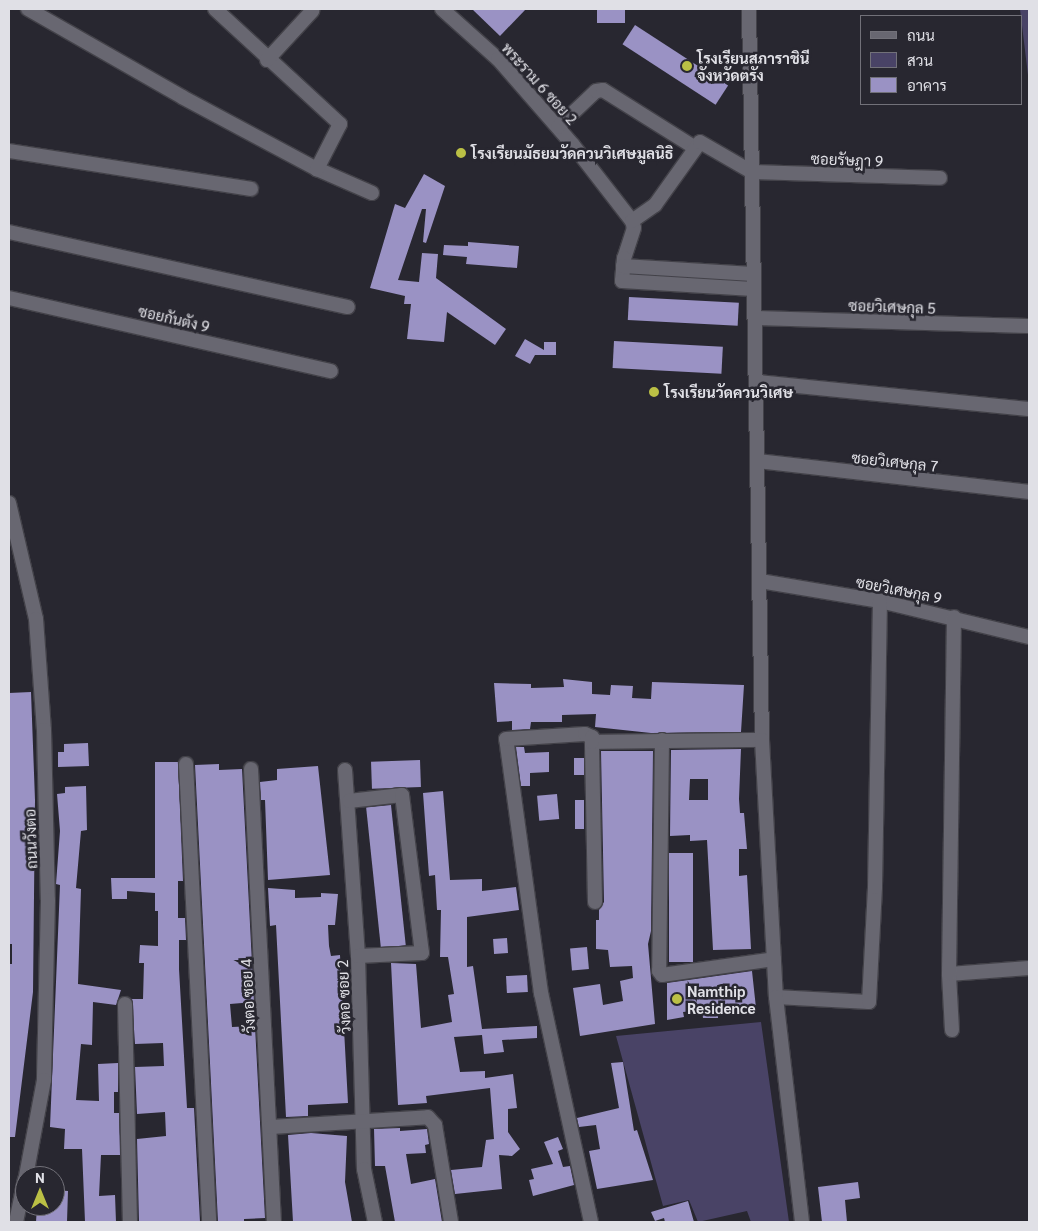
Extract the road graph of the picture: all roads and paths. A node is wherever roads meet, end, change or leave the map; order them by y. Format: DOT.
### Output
graph roads {
  1 [pos="28,9"];
  2 [pos="215,9"];
  3 [pos="442,9"];
  4 [pos="749,9"];
  5 [pos="312,11"];
  6 [pos="267,60"];
  7 [pos="558,127"];
  8 [pos="694,147"];
  9 [pos="9,151"];
  10 [pos="317,169"];
  11 [pos="752,172"];
  12 [pos="940,178"];
  13 [pos="251,189"];
  14 [pos="372,193"];
  15 [pos="632,221"];
  16 [pos="9,232"];
  17 [pos="623,266"];
  18 [pos="753,274"];
  19 [pos="753,289"];
  20 [pos="9,298"];
  21 [pos="348,307"];
  22 [pos="755,318"];
  23 [pos="1029,326"];
  24 [pos="332,371"];
  25 [pos="757,382"];
  26 [pos="1029,409"];
  27 [pos="758,462"];
  28 [pos="1029,492"];
  29 [pos="9,503"];
  30 [pos="760,580"];
  31 [pos="880,601"];
  32 [pos="954,617"];
  33 [pos="1029,636"];
  34 [pos="662,740"];
  35 [pos="762,740"];
  36 [pos="592,742"];
  37 [pos="186,764"];
  38 [pos="251,769"];
  39 [pos="346,770"];
  40 [pos="348,801"];
  41 [pos="594,902"];
  42 [pos="358,956"];
  43 [pos="774,959"];
  44 [pos="1029,968"];
  45 [pos="949,974"];
  46 [pos="776,997"];
  47 [pos="125,1004"];
  48 [pos="952,1030"];
  49 [pos="363,1120"];
  50 [pos="271,1127"];
  51 [pos="27,1166"];
  52 [pos="130,1222"];
  53 [pos="209,1222"];
  54 [pos="274,1222"];
  55 [pos="375,1222"];
  56 [pos="451,1222"];
  57 [pos="591,1222"];
  58 [pos="802,1222"];
  1 -- 10 [label="street"];
  2 -- 6 [label="street"];
  3 -- 7 [label="street, พระราม 6 ซอย 2"];
  4 -- 11 [label="street"];
  5 -- 6 [label="street"];
  6 -- 10 [label="street"];
  7 -- 8 [label="street"];
  7 -- 15 [label="street, พระราม 6 ซอย 2"];
  8 -- 11 [label="street"];
  8 -- 15 [label="street"];
  9 -- 13 [label="street"];
  10 -- 14 [label="street"];
  11 -- 12 [label="street, ซอยรัษฎา 9"];
  11 -- 18 [label="street"];
  15 -- 17 [label="street"];
  16 -- 21 [label="street"];
  17 -- 18 [label="street"];
  17 -- 19 [label="street"];
  18 -- 19 [label="street"];
  19 -- 22 [label="street"];
  20 -- 24 [label="street, ซอยกันตัง 9"];
  22 -- 23 [label="street, ซอยวิเศษกุล 5"];
  22 -- 25 [label="street"];
  25 -- 26 [label="street"];
  25 -- 27 [label="street"];
  27 -- 28 [label="street, ซอยวิเศษกุล 7"];
  27 -- 30 [label="street"];
  29 -- 51 [label="street, ถนนวังตอ"];
  30 -- 31 [label="street, ซอยวิเศษกุล 9"];
  30 -- 35 [label="street"];
  31 -- 32 [label="street, ซอยวิเศษกุล 9"];
  31 -- 46 [label="street"];
  32 -- 33 [label="street, ซอยวิเศษกุล 9"];
  32 -- 45 [label="street"];
  34 -- 35 [label="street"];
  34 -- 36 [label="street"];
  34 -- 43 [label="street"];
  35 -- 43 [label="street"];
  36 -- 41 [label="street"];
  36 -- 57 [label="street"];
  37 -- 53 [label="street"];
  38 -- 50 [label="street, วังตอ ซอย 4"];
  39 -- 40 [label="street, วังตอ ซอย 2"];
  40 -- 42 [label="street, วังตอ ซอย 2"];
  40 -- 42 [label="street"];
  42 -- 49 [label="street, วังตอ ซอย 2"];
  43 -- 46 [label="street"];
  44 -- 45 [label="street"];
  45 -- 48 [label="street"];
  46 -- 58 [label="street"];
  47 -- 52 [label="street"];
  49 -- 50 [label="street"];
  49 -- 55 [label="street, วังตอ ซอย 2"];
  49 -- 56 [label="street"];
  50 -- 54 [label="street, วังตอ ซอย 4"];
}
